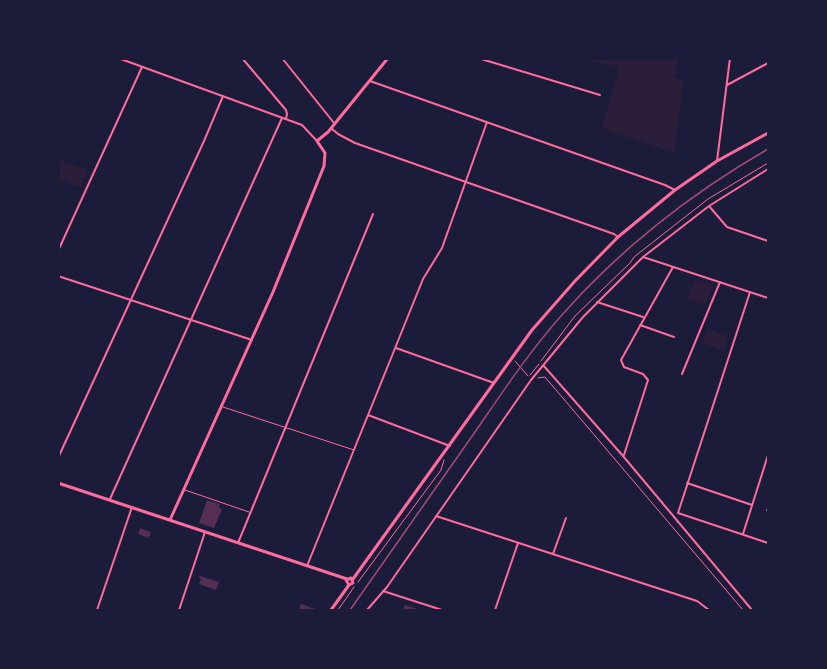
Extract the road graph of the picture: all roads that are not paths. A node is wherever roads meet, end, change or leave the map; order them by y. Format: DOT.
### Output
graph roads {
  1 [pos="118,58"];
  2 [pos="242,58"];
  3 [pos="282,58"];
  4 [pos="388,58"];
  5 [pos="478,58"];
  6 [pos="497,58"];
  7 [pos="730,58"];
  8 [pos="768,63"];
  9 [pos="495,64"];
  10 [pos="141,67"];
  11 [pos="370,81"];
  12 [pos="727,85"];
  13 [pos="600,95"];
  14 [pos="223,96"];
  15 [pos="284,119"];
  16 [pos="487,122"];
  17 [pos="334,123"];
  18 [pos="331,128"];
  19 [pos="768,133"];
  20 [pos="317,141"];
  21 [pos="717,161"];
  22 [pos="768,169"];
  23 [pos="465,182"];
  24 [pos="675,190"];
  25 [pos="709,206"];
  26 [pos="373,214"];
  27 [pos="618,237"];
  28 [pos="768,241"];
  29 [pos="58,251"];
  30 [pos="643,257"];
  31 [pos="673,267"];
  32 [pos="58,276"];
  33 [pos="720,282"];
  34 [pos="750,292"];
  35 [pos="768,298"];
  36 [pos="131,300"];
  37 [pos="597,302"];
  38 [pos="644,317"];
  39 [pos="191,320"];
  40 [pos="640,325"];
  41 [pos="674,337"];
  42 [pos="252,340"];
  43 [pos="396,348"];
  44 [pos="543,365"];
  45 [pos="682,374"];
  46 [pos="494,383"];
  47 [pos="221,406"];
  48 [pos="368,416"];
  49 [pos="286,428"];
  50 [pos="450,446"];
  51 [pos="355,450"];
  52 [pos="768,455"];
  53 [pos="623,456"];
  54 [pos="58,458"];
  55 [pos="58,483"];
  56 [pos="687,483"];
  57 [pos="183,489"];
  58 [pos="110,500"];
  59 [pos="752,505"];
  60 [pos="132,507"];
  61 [pos="251,513"];
  62 [pos="678,513"];
  63 [pos="436,516"];
  64 [pos="673,516"];
  65 [pos="566,518"];
  66 [pos="170,520"];
  67 [pos="205,532"];
  68 [pos="743,534"];
  69 [pos="238,543"];
  70 [pos="518,543"];
  71 [pos="768,543"];
  72 [pos="553,554"];
  73 [pos="307,566"];
  74 [pos="347,579"];
  75 [pos="353,579"];
  76 [pos="349,585"];
  77 [pos="383,591"];
  78 [pos="426,605"];
  79 [pos="97,610"];
  80 [pos="179,610"];
  81 [pos="331,610"];
  82 [pos="367,610"];
  83 [pos="425,610"];
  84 [pos="442,610"];
  85 [pos="495,610"];
  86 [pos="709,610"];
  87 [pos="752,610"];
  1 -- 10 [label="street"];
  2 -- 15 [label="street"];
  3 -- 17 [label="street"];
  4 -- 11 [label="street"];
  5 -- 9 [label="street"];
  6 -- 9 [label="street"];
  7 -- 12 [label="street"];
  8 -- 12 [label="street"];
  9 -- 13 [label="street"];
  10 -- 14 [label="street"];
  10 -- 29 [label="street"];
  11 -- 16 [label="street"];
  11 -- 17 [label="street"];
  12 -- 21 [label="street"];
  14 -- 15 [label="street"];
  14 -- 36 [label="street"];
  15 -- 20 [label="street"];
  15 -- 39 [label="street"];
  16 -- 23 [label="street"];
  16 -- 24 [label="street"];
  17 -- 18 [label="street"];
  18 -- 20 [label="street"];
  18 -- 23 [label="street"];
  19 -- 21 [label="street"];
  20 -- 42 [label="street"];
  21 -- 24 [label="street"];
  22 -- 25 [label="street"];
  23 -- 27 [label="street"];
  23 -- 43 [label="street"];
  24 -- 27 [label="street"];
  25 -- 28 [label="street"];
  25 -- 30 [label="street"];
  26 -- 49 [label="street"];
  27 -- 46 [label="street"];
  30 -- 31 [label="street"];
  30 -- 37 [label="street"];
  31 -- 33 [label="street"];
  31 -- 38 [label="street"];
  32 -- 36 [label="street"];
  33 -- 34 [label="street"];
  33 -- 45 [label="street"];
  34 -- 35 [label="street"];
  34 -- 56 [label="street"];
  36 -- 39 [label="street"];
  36 -- 54 [label="street"];
  37 -- 38 [label="street"];
  37 -- 44 [label="street"];
  38 -- 40 [label="street"];
  39 -- 42 [label="street"];
  39 -- 58 [label="street"];
  40 -- 41 [label="street"];
  40 -- 53 [label="street"];
  42 -- 47 [label="street"];
  43 -- 46 [label="street"];
  43 -- 48 [label="street"];
  44 -- 53 [label="street"];
  44 -- 63 [label="street"];
  46 -- 50 [label="street"];
  47 -- 49 [label="lane"];
  47 -- 57 [label="street"];
  48 -- 50 [label="street"];
  48 -- 51 [label="street"];
  49 -- 51 [label="lane"];
  49 -- 61 [label="street"];
  50 -- 75 [label="street"];
  51 -- 73 [label="street"];
  52 -- 59 [label="street"];
  53 -- 64 [label="street"];
  55 -- 58 [label="street"];
  56 -- 59 [label="street"];
  56 -- 62 [label="street"];
  57 -- 61 [label="lane"];
  57 -- 66 [label="street"];
  58 -- 60 [label="street"];
  59 -- 68 [label="street"];
  60 -- 66 [label="street"];
  60 -- 79 [label="street"];
  61 -- 69 [label="street"];
  62 -- 64 [label="street"];
  62 -- 68 [label="street"];
  63 -- 70 [label="street"];
  63 -- 77 [label="street"];
  64 -- 87 [label="street"];
  65 -- 72 [label="street"];
  66 -- 67 [label="street"];
  67 -- 69 [label="street"];
  67 -- 80 [label="street"];
  68 -- 71 [label="street"];
  69 -- 73 [label="street"];
  70 -- 72 [label="street"];
  70 -- 85 [label="street"];
  72 -- 86 [label="street"];
  73 -- 74 [label="street"];
  74 -- 75 [label="street"];
  74 -- 76 [label="street"];
  75 -- 76 [label="street"];
  76 -- 81 [label="street"];
  77 -- 78 [label="street"];
  77 -- 82 [label="street"];
  78 -- 83 [label="street"];
  78 -- 84 [label="street"];
}
